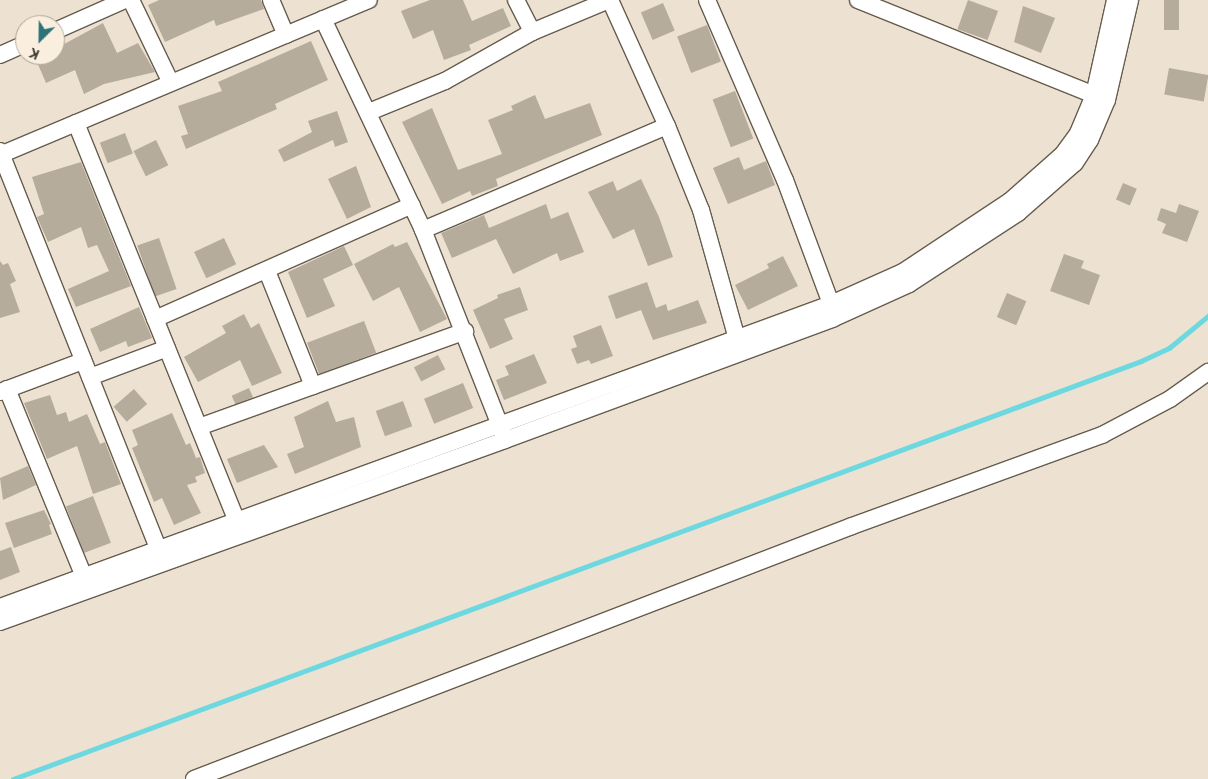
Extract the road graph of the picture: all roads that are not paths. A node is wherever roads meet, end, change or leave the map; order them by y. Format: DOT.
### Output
graph roads {
  1 [pos="125,0"];
  2 [pos="131,0"];
  3 [pos="271,0"];
  4 [pos="369,0"];
  5 [pos="516,0"];
  6 [pos="609,0"];
  7 [pos="708,0"];
  8 [pos="858,0"];
  9 [pos="1115,0"];
  10 [pos="1130,0"];
  11 [pos="323,19"];
  12 [pos="65,27"];
  13 [pos="532,32"];
  14 [pos="286,35"];
  15 [pos="15,48"];
  16 [pos="0,55"];
  17 [pos="171,84"];
  18 [pos="1094,96"];
  19 [pos="370,112"];
  20 [pos="76,123"];
  21 [pos="667,126"];
  22 [pos="0,153"];
  23 [pos="412,205"];
  24 [pos="423,230"];
  25 [pos="267,271"];
  26 [pos="831,304"];
  27 [pos="155,319"];
  28 [pos="465,331"];
  29 [pos="737,339"];
  30 [pos="167,348"];
  31 [pos="83,361"];
  32 [pos="1208,372"];
  33 [pos="90,377"];
  34 [pos="313,386"];
  35 [pos="4,391"];
  36 [pos="199,427"];
  37 [pos="503,434"];
  38 [pos="237,522"];
  39 [pos="159,550"];
  40 [pos="84,577"];
  41 [pos="0,607"];
  42 [pos="0,622"];
  43 [pos="194,779"];
  1 -- 12 [label="street"];
  2 -- 17 [label="street"];
  3 -- 14 [label="street"];
  4 -- 11 [label="street"];
  5 -- 13 [label="street"];
  6 -- 13 [label="street"];
  6 -- 21 [label="street"];
  7 -- 26 [label="street"];
  8 -- 18 [label="street"];
  9 -- 18 [label="street"];
  10 -- 37 [label="street"];
  11 -- 14 [label="street"];
  11 -- 19 [label="street"];
  13 -- 19 [label="street"];
  14 -- 17 [label="street"];
  15 -- 16 [label="street"];
  17 -- 20 [label="street"];
  18 -- 26 [label="street"];
  19 -- 23 [label="street"];
  20 -- 22 [label="street"];
  20 -- 27 [label="street"];
  21 -- 24 [label="street"];
  21 -- 29 [label="street"];
  22 -- 31 [label="street"];
  23 -- 24 [label="street"];
  23 -- 25 [label="street"];
  24 -- 28 [label="street"];
  25 -- 27 [label="street"];
  25 -- 34 [label="street"];
  26 -- 29 [label="street"];
  27 -- 30 [label="street"];
  28 -- 34 [label="street"];
  28 -- 37 [label="street"];
  29 -- 37 [label="street"];
  30 -- 33 [label="street"];
  30 -- 36 [label="street"];
  31 -- 33 [label="street"];
  31 -- 35 [label="street"];
  32 -- 43 [label="street"];
  33 -- 39 [label="street"];
  34 -- 36 [label="street"];
  35 -- 40 [label="street"];
  36 -- 38 [label="street"];
  37 -- 38 [label="street"];
  37 -- 42 [label="street"];
  38 -- 39 [label="street"];
  39 -- 40 [label="street"];
  40 -- 41 [label="street"];
}
